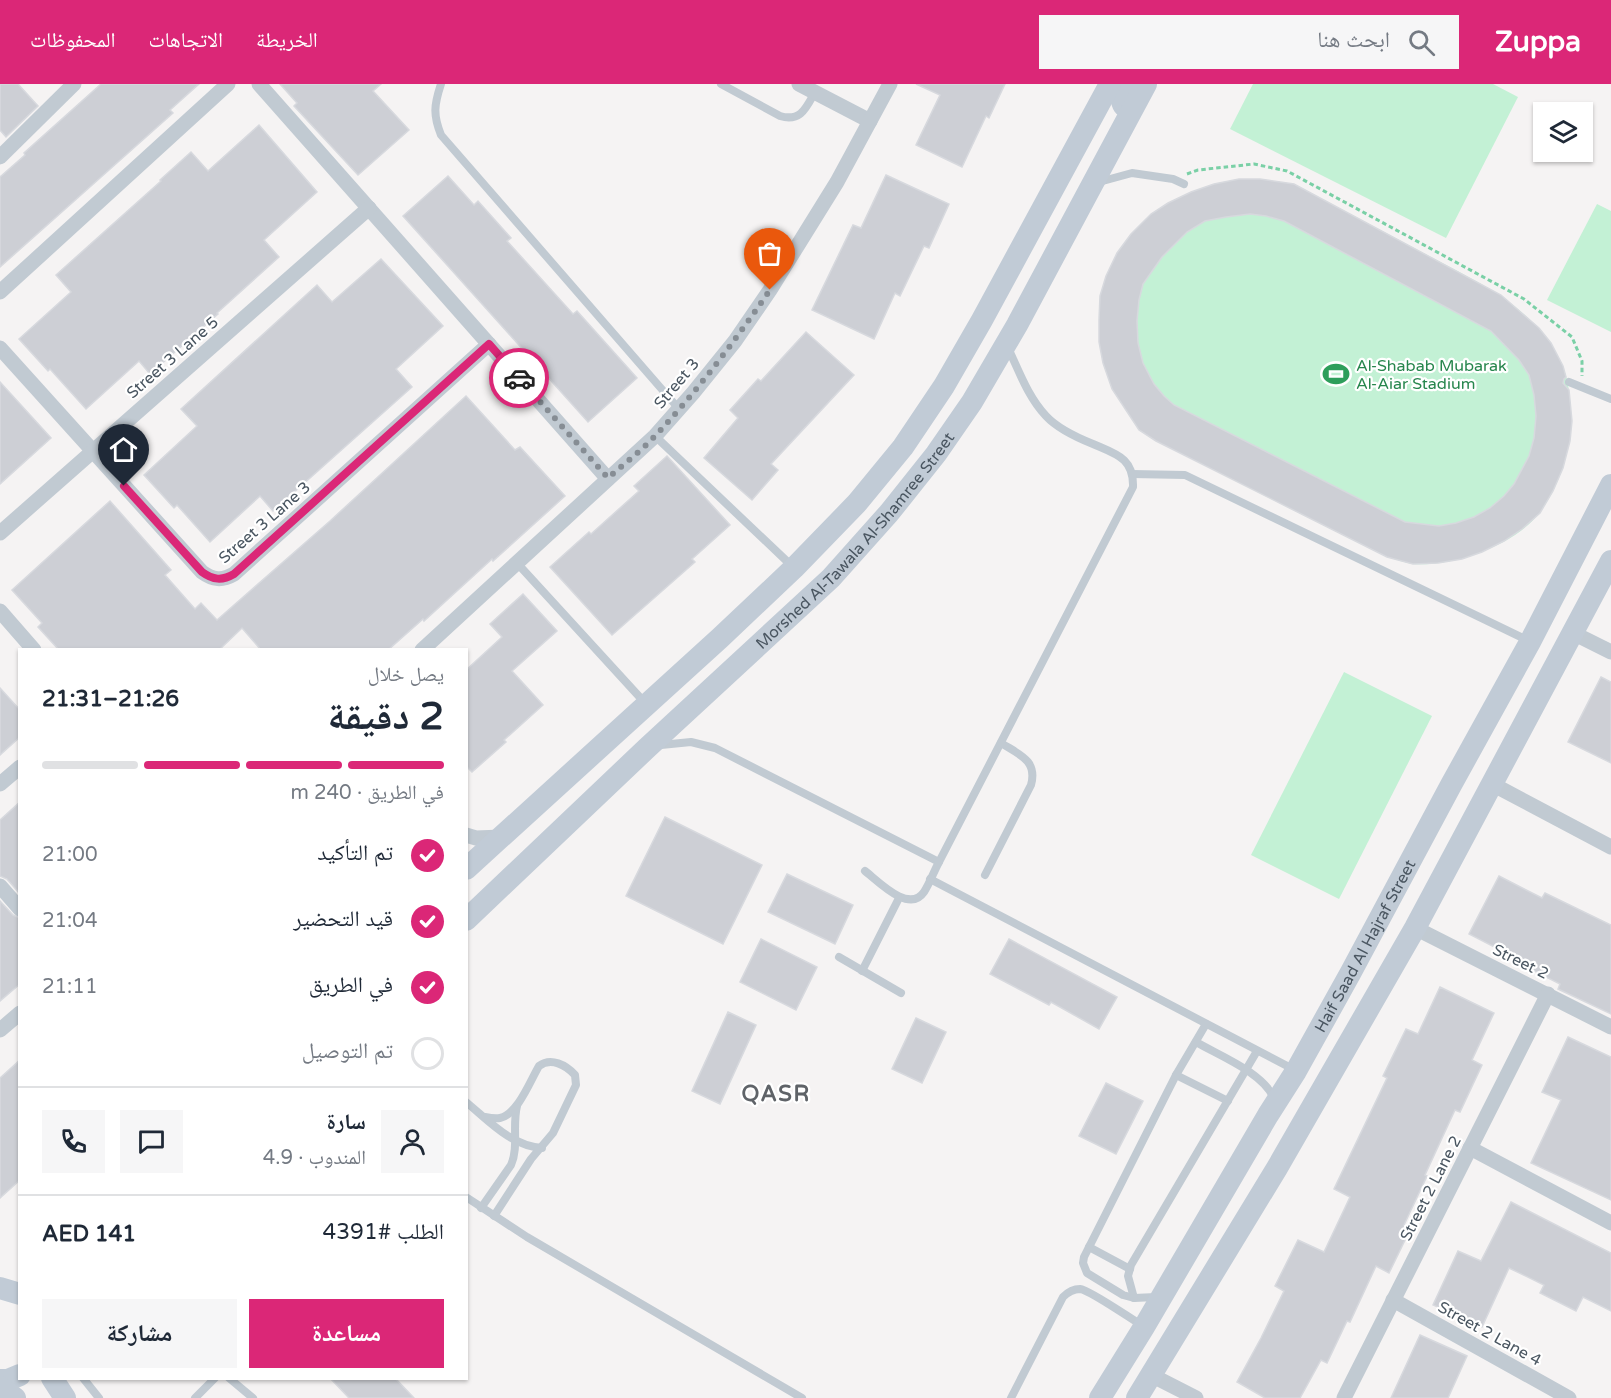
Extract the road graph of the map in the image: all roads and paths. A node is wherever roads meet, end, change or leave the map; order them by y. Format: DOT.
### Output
graph roads {
  1 [pos="74,84"];
  2 [pos="228,84"];
  3 [pos="259,84"];
  4 [pos="441,84"];
  5 [pos="721,84"];
  6 [pos="799,84"];
  7 [pos="890,84"];
  8 [pos="1110,84"];
  9 [pos="1127,84"];
  10 [pos="1146,84"];
  11 [pos="815,92"];
  12 [pos="1132,110"];
  13 [pos="870,121"];
  14 [pos="1084,132"];
  15 [pos="0,157"];
  16 [pos="1173,179"];
  17 [pos="1184,184"];
  18 [pos="1089,189"];
  19 [pos="369,208"];
  20 [pos="0,292"];
  21 [pos="489,344"];
  22 [pos="1006,344"];
  23 [pos="0,348"];
  24 [pos="1569,382"];
  25 [pos="1581,387"];
  26 [pos="1611,399"];
  27 [pos="679,409"];
  28 [pos="655,436"];
  29 [pos="93,451"];
  30 [pos="1132,474"];
  31 [pos="608,478"];
  32 [pos="1611,485"];
  33 [pos="0,533"];
  34 [pos="1611,561"];
  35 [pos="517,563"];
  36 [pos="794,568"];
  37 [pos="0,611"];
  38 [pos="1574,633"];
  39 [pos="1530,642"];
  40 [pos="32,648"];
  41 [pos="424,648"];
  42 [pos="1611,652"];
  43 [pos="687,669"];
  44 [pos="647,705"];
  45 [pos="1001,743"];
  46 [pos="647,747"];
  47 [pos="18,769"];
  48 [pos="0,784"];
  49 [pos="1492,784"];
  50 [pos="468,836"];
  51 [pos="502,837"];
  52 [pos="1611,847"];
  53 [pos="939,862"];
  54 [pos="468,867"];
  55 [pos="865,871"];
  56 [pos="986,875"];
  57 [pos="930,879"];
  58 [pos="0,886"];
  59 [pos="899,898"];
  60 [pos="18,907"];
  61 [pos="468,918"];
  62 [pos="1415,928"];
  63 [pos="839,957"];
  64 [pos="862,971"];
  65 [pos="901,993"];
  66 [pos="1548,994"];
  67 [pos="17,1019"];
  68 [pos="1206,1024"];
  69 [pos="1611,1027"];
  70 [pos="0,1030"];
  71 [pos="1196,1042"];
  72 [pos="1257,1051"];
  73 [pos="1247,1071"];
  74 [pos="1296,1071"];
  75 [pos="1176,1075"];
  76 [pos="1228,1101"];
  77 [pos="468,1104"];
  78 [pos="518,1104"];
  79 [pos="1272,1109"];
  80 [pos="485,1117"];
  81 [pos="1296,1135"];
  82 [pos="515,1140"];
  83 [pos="542,1148"];
  84 [pos="1470,1148"];
  85 [pos="1246,1153"];
  86 [pos="1277,1168"];
  87 [pos="468,1198"];
  88 [pos="481,1208"];
  89 [pos="494,1216"];
  90 [pos="1611,1224"];
  91 [pos="1089,1247"];
  92 [pos="1130,1269"];
  93 [pos="1161,1297"];
  94 [pos="1134,1298"];
  95 [pos="1393,1300"];
  96 [pos="1144,1327"];
  97 [pos="1151,1375"];
  98 [pos="18,1376"];
  99 [pos="0,1380"];
  100 [pos="53,1380"];
  101 [pos="85,1380"];
  102 [pos="213,1380"];
  103 [pos="232,1380"];
  104 [pos="0,1387"];
  105 [pos="15,1398"];
  106 [pos="65,1398"];
  107 [pos="99,1398"];
  108 [pos="195,1398"];
  109 [pos="253,1398"];
  110 [pos="802,1398"];
  111 [pos="1011,1398"];
  112 [pos="1100,1398"];
  113 [pos="1137,1398"];
  114 [pos="1196,1398"];
  115 [pos="1344,1398"];
  116 [pos="1569,1398"];
  1 -- 15 [label="street"];
  2 -- 20 [label="street"];
  3 -- 19 [label="street"];
  4 -- 27 [label="lane"];
  5 -- 11 [label="lane"];
  6 -- 11 [label="street"];
  7 -- 13 [label="street, Street 3"];
  8 -- 14 [label="main road, Morshed Al-Tawala Al-Shamree Street"];
  9 -- 12 [label="main road"];
  10 -- 12 [label="main road, Morshed Al-Tawala Al-Shamree Street"];
  11 -- 13 [label="street"];
  12 -- 18 [label="main road, Morshed Al-Tawala Al-Shamree Street"];
  13 -- 27 [label="street, Street 3"];
  14 -- 18 [label="main road"];
  14 -- 36 [label="main road, Morshed Al-Tawala Al-Shamree Street"];
  16 -- 17 [label="lane"];
  16 -- 18 [label="lane"];
  16 -- 25 [label="path"];
  18 -- 22 [label="main road, Morshed Al-Tawala Al-Shamree Street"];
  19 -- 21 [label="street"];
  19 -- 29 [label="street, Street 3 Lane 5"];
  21 -- 29 [label="street, Street 3 Lane 3"];
  21 -- 31 [label="street"];
  22 -- 30 [label="lane"];
  22 -- 46 [label="main road, Morshed Al-Tawala Al-Shamree Street"];
  23 -- 29 [label="street, Street 3 Lane 3"];
  24 -- 25 [label="lane"];
  25 -- 26 [label="lane"];
  27 -- 28 [label="street, Street 3"];
  28 -- 31 [label="street, Street 3"];
  28 -- 36 [label="lane"];
  29 -- 33 [label="street, Street 3 Lane 5"];
  30 -- 39 [label="lane"];
  30 -- 45 [label="lane"];
  31 -- 35 [label="street, Street 3"];
  32 -- 39 [label="main road, Haif Saad Al Hajraf Street"];
  34 -- 38 [label="main road, Haif Saad Al Hajraf Street"];
  35 -- 41 [label="street, Street 3"];
  35 -- 44 [label="lane"];
  36 -- 43 [label="main road, Morshed Al-Tawala Al-Shamree Street"];
  37 -- 40 [label="street"];
  38 -- 42 [label="street"];
  38 -- 49 [label="main road, Haif Saad Al Hajraf Street"];
  39 -- 74 [label="main road, Haif Saad Al Hajraf Street"];
  43 -- 44 [label="main road, Morshed Al-Tawala Al-Shamree Street"];
  43 -- 46 [label="main road"];
  44 -- 51 [label="main road, Morshed Al-Tawala Al-Shamree Street"];
  45 -- 53 [label="lane"];
  45 -- 56 [label="lane"];
  46 -- 53 [label="lane"];
  46 -- 61 [label="main road, Morshed Al-Tawala Al-Shamree Street"];
  47 -- 48 [label="street"];
  49 -- 52 [label="street"];
  49 -- 62 [label="main road, Haif Saad Al Hajraf Street"];
  50 -- 51 [label="street"];
  51 -- 54 [label="main road, Morshed Al-Tawala Al-Shamree Street"];
  53 -- 57 [label="lane"];
  55 -- 59 [label="lane"];
  57 -- 59 [label="lane"];
  57 -- 68 [label="lane"];
  58 -- 60 [label="street"];
  59 -- 64 [label="lane"];
  62 -- 66 [label="street, Street 2"];
  62 -- 81 [label="main road, Haif Saad Al Hajraf Street"];
  63 -- 64 [label="lane"];
  64 -- 65 [label="lane"];
  66 -- 69 [label="street, Street 2"];
  66 -- 84 [label="street, Street 2 Lane 2"];
  67 -- 70 [label="street"];
  68 -- 71 [label="lane"];
  68 -- 72 [label="lane"];
  71 -- 73 [label="lane"];
  71 -- 75 [label="lane"];
  72 -- 73 [label="lane"];
  72 -- 74 [label="lane"];
  73 -- 76 [label="lane"];
  73 -- 79 [label="lane"];
  74 -- 79 [label="main road, Haif Saad Al Hajraf Street"];
  75 -- 76 [label="lane"];
  75 -- 91 [label="lane"];
  76 -- 92 [label="lane"];
  77 -- 80 [label="lane"];
  78 -- 80 [label="lane"];
  78 -- 82 [label="lane"];
  78 -- 83 [label="lane"];
  79 -- 81 [label="main road"];
  79 -- 85 [label="main road, Haif Saad Al Hajraf Street"];
  80 -- 82 [label="lane"];
  81 -- 86 [label="main road, Haif Saad Al Hajraf Street"];
  82 -- 83 [label="lane"];
  82 -- 88 [label="lane"];
  83 -- 89 [label="lane"];
  84 -- 90 [label="street"];
  84 -- 95 [label="street, Street 2 Lane 2"];
  85 -- 86 [label="main road"];
  85 -- 93 [label="main road, Haif Saad Al Hajraf Street"];
  86 -- 97 [label="main road, Haif Saad Al Hajraf Street"];
  87 -- 88 [label="lane"];
  88 -- 89 [label="lane"];
  89 -- 110 [label="lane"];
  91 -- 92 [label="lane"];
  91 -- 94 [label="lane"];
  92 -- 94 [label="lane"];
  93 -- 94 [label="lane"];
  93 -- 96 [label="main road, Haif Saad Al Hajraf Street"];
  95 -- 115 [label="street, Street 2 Lane 2"];
  95 -- 116 [label="street, Street 2 Lane 4"];
  96 -- 111 [label="lane"];
  96 -- 112 [label="main road, Haif Saad Al Hajraf Street"];
  97 -- 113 [label="main road, Haif Saad Al Hajraf Street"];
  97 -- 114 [label="street"];
  98 -- 99 [label="main road"];
  100 -- 106 [label="main road"];
  101 -- 107 [label="lane"];
  102 -- 108 [label="lane"];
  103 -- 109 [label="lane"];
  104 -- 105 [label="main road"];
}
